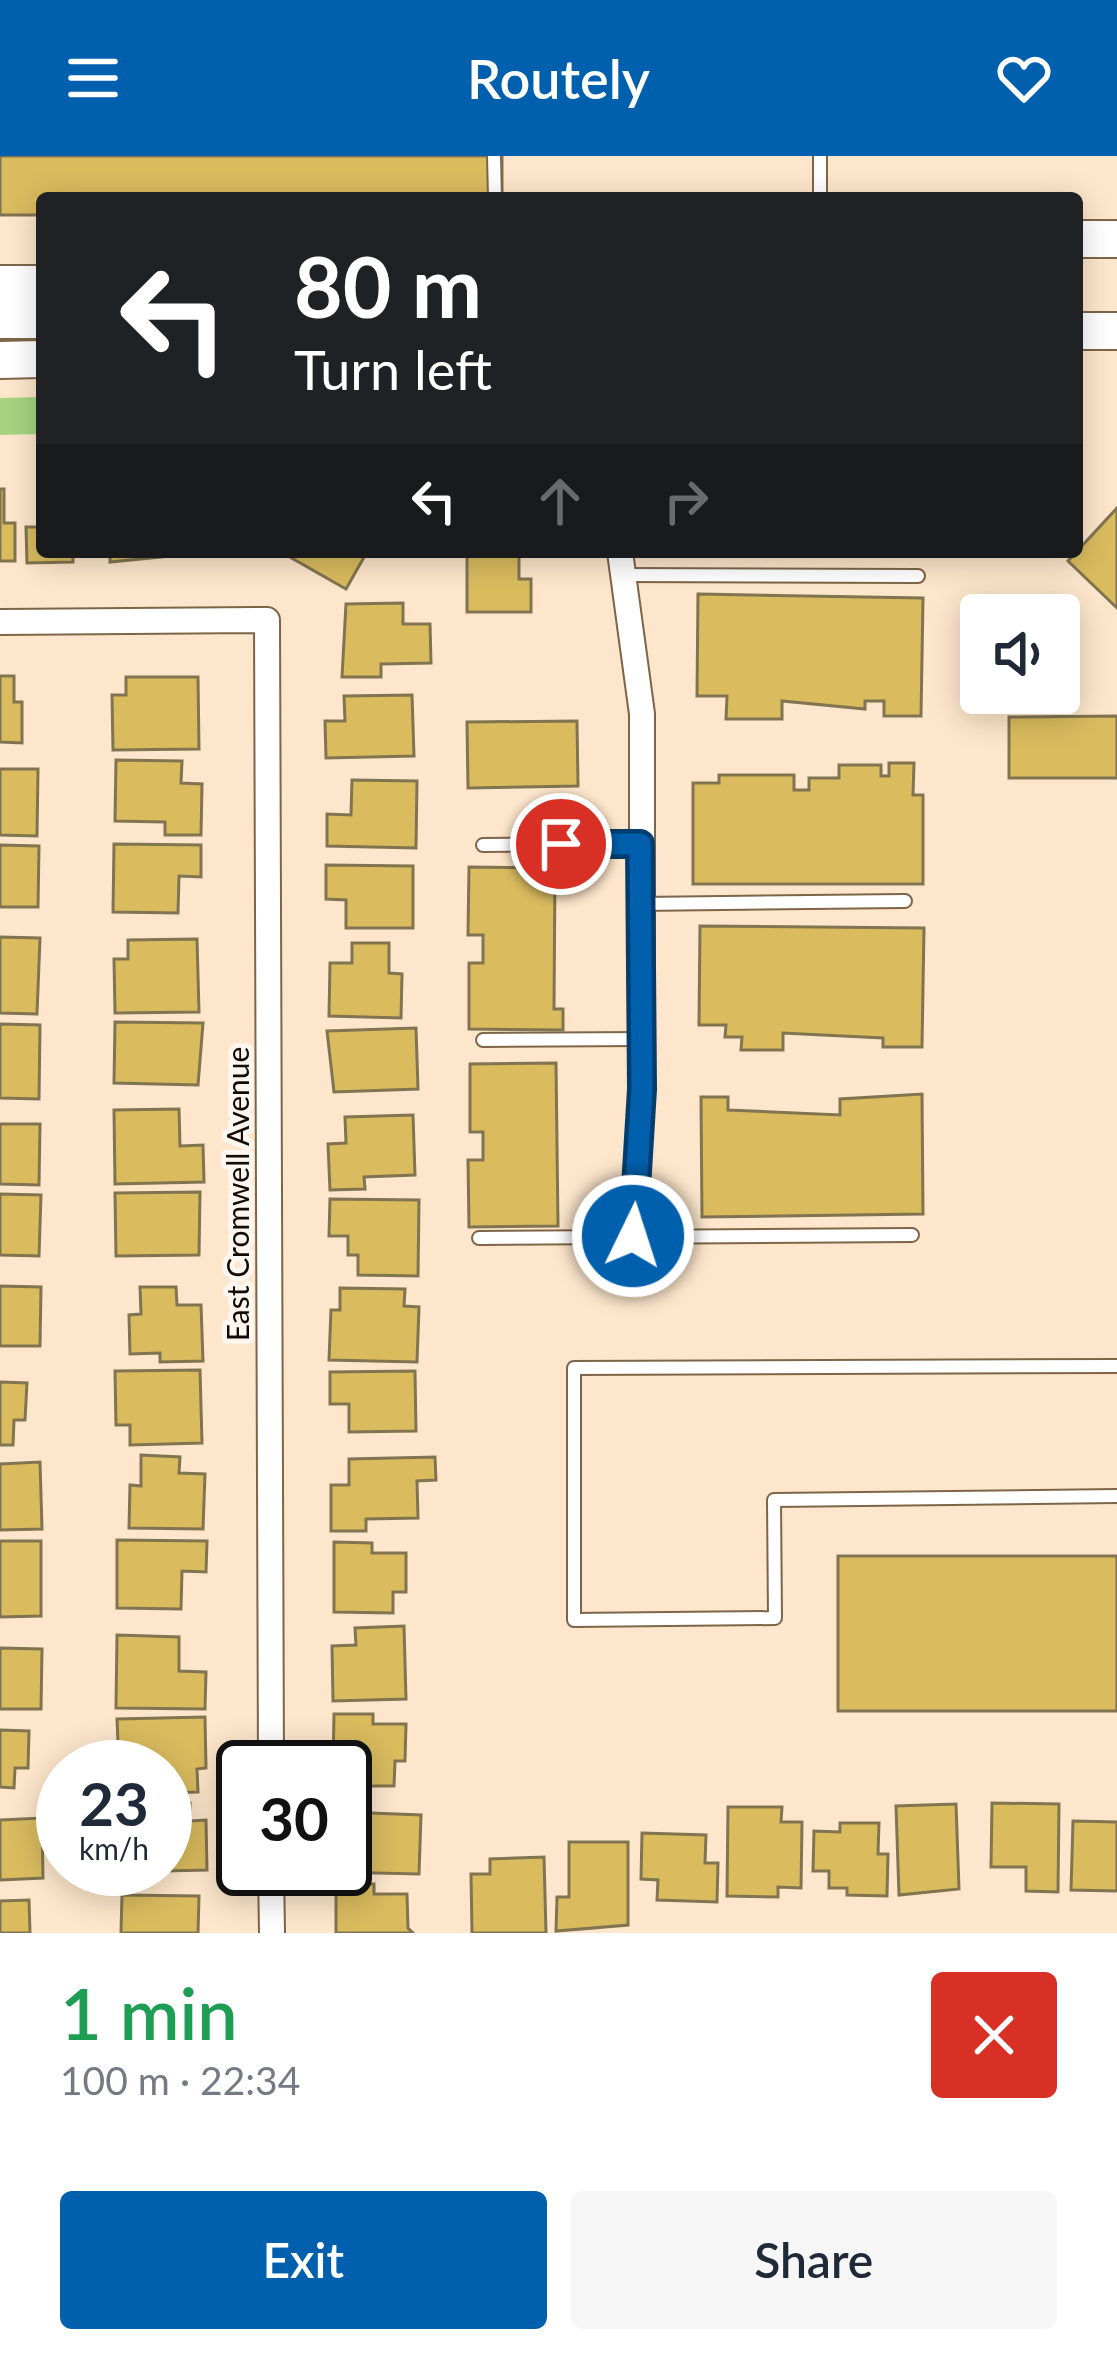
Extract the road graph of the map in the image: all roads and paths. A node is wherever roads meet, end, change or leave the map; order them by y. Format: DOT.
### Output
graph roads {
  1 [pos="494,156"];
  2 [pos="820,156"];
  3 [pos="494,192"];
  4 [pos="820,192"];
  5 [pos="1083,239"];
  6 [pos="1117,239"];
  7 [pos="0,284"];
  8 [pos="36,284"];
  9 [pos="0,320"];
  10 [pos="36,320"];
  11 [pos="1083,331"];
  12 [pos="1117,331"];
  13 [pos="0,359"];
  14 [pos="36,359"];
  15 [pos="621,564"];
  16 [pos="918,576"];
  17 [pos="0,622"];
  18 [pos="640,844"];
  19 [pos="483,845"];
  20 [pos="905,901"];
  21 [pos="638,904"];
  22 [pos="642,1039"];
  23 [pos="483,1040"];
  24 [pos="912,1234"];
  25 [pos="633,1236"];
  26 [pos="479,1238"];
  27 [pos="1117,1366"];
  28 [pos="1117,1496"];
  29 [pos="271,1740"];
  30 [pos="271,1896"];
  31 [pos="272,1933"];
  1 -- 3 [label="lane"];
  2 -- 4 [label="lane"];
  5 -- 6 [label="main road"];
  7 -- 8 [label="main road"];
  9 -- 10 [label="main road"];
  11 -- 12 [label="main road"];
  13 -- 14 [label="main road"];
  15 -- 16 [label="lane"];
  15 -- 18 [label="street"];
  17 -- 29 [label="street, East Cromwell Avenue"];
  18 -- 19 [label="lane"];
  18 -- 21 [label="street"];
  20 -- 21 [label="lane"];
  21 -- 22 [label="street"];
  22 -- 23 [label="lane"];
  22 -- 25 [label="street"];
  24 -- 25 [label="lane"];
  25 -- 26 [label="lane"];
  27 -- 28 [label="lane"];
  30 -- 31 [label="street"];
}
